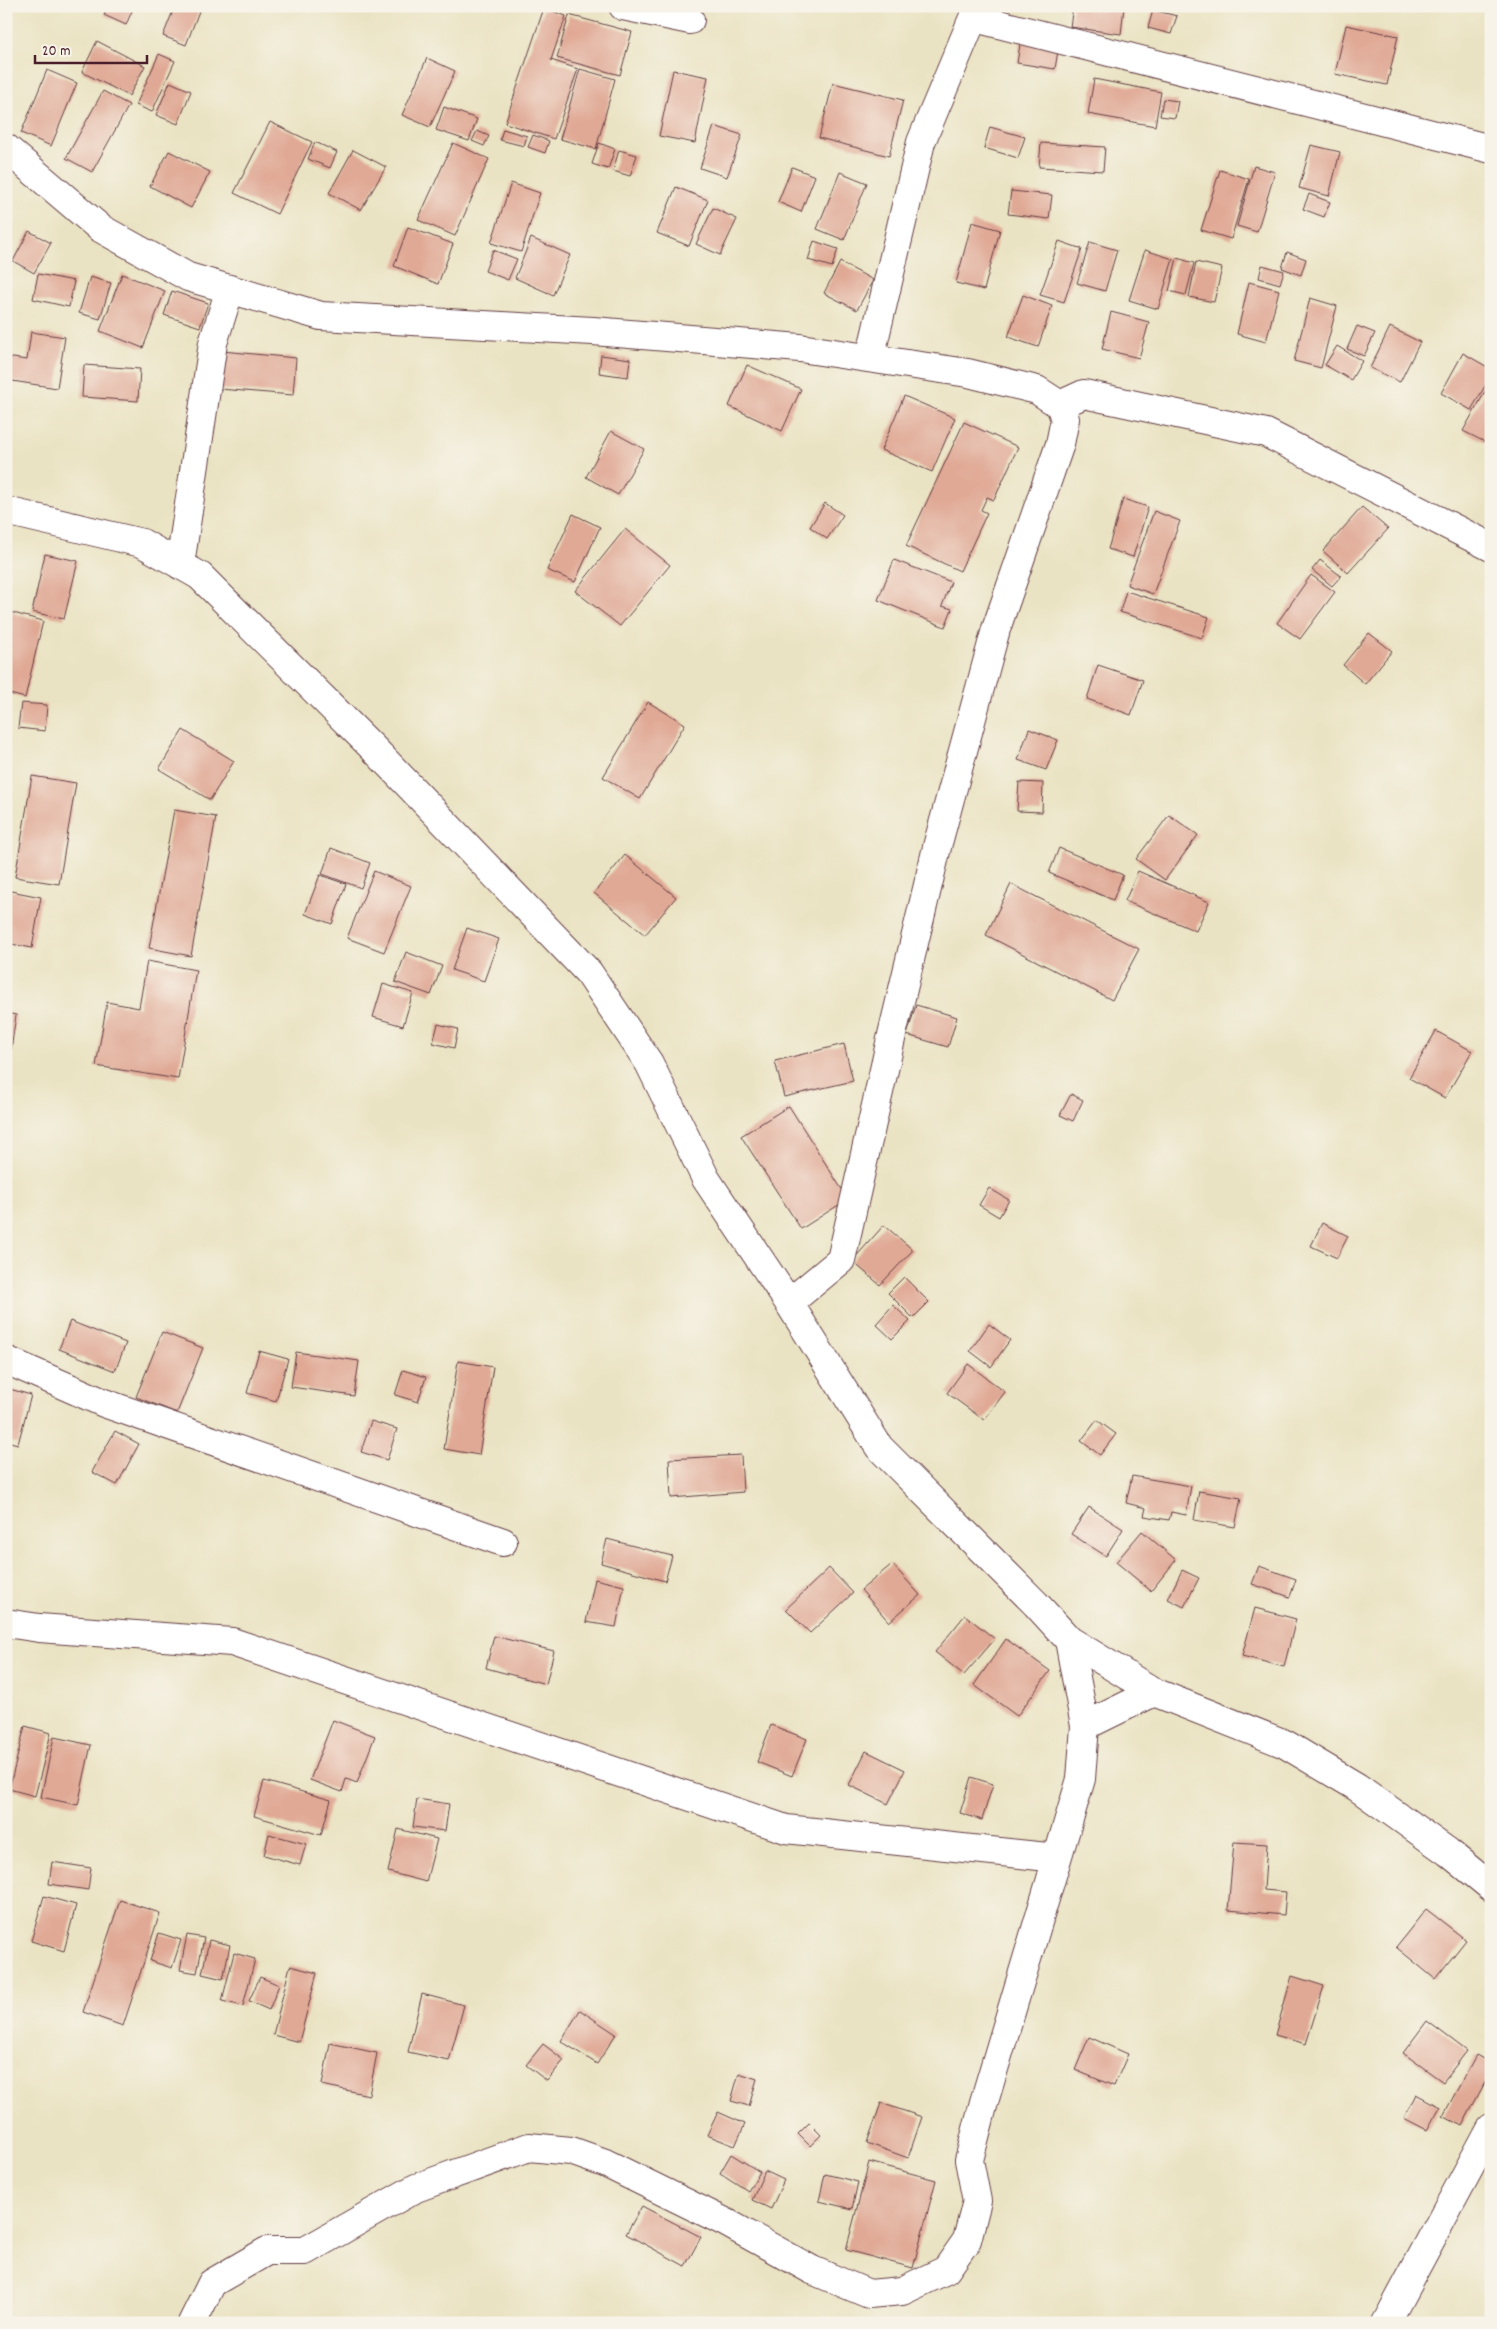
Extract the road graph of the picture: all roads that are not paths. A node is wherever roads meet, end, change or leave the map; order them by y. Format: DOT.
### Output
graph roads {
  1 [pos="623,6"];
  2 [pos="976,12"];
  3 [pos="690,20"];
  4 [pos="6,148"];
  5 [pos="1491,149"];
  6 [pos="230,289"];
  7 [pos="870,358"];
  8 [pos="1060,406"];
  9 [pos="6,511"];
  10 [pos="1491,547"];
  11 [pos="180,565"];
  12 [pos="789,1303"];
  13 [pos="6,1360"];
  14 [pos="503,1542"];
  15 [pos="6,1623"];
  16 [pos="1069,1640"];
  17 [pos="1154,1692"];
  18 [pos="1085,1726"];
  19 [pos="1057,1858"];
  20 [pos="1491,1887"];
  21 [pos="1491,2128"];
  22 [pos="192,2323"];
  23 [pos="1386,2323"];
  1 -- 3 [label="street"];
  2 -- 5 [label="street"];
  2 -- 7 [label="street"];
  4 -- 6 [label="street"];
  6 -- 7 [label="street"];
  6 -- 11 [label="street"];
  7 -- 8 [label="street"];
  8 -- 10 [label="street"];
  8 -- 12 [label="street"];
  9 -- 11 [label="street"];
  11 -- 12 [label="street"];
  12 -- 16 [label="street"];
  13 -- 14 [label="street"];
  15 -- 19 [label="street"];
  16 -- 17 [label="street"];
  16 -- 18 [label="street"];
  17 -- 18 [label="street"];
  17 -- 20 [label="street"];
  18 -- 19 [label="street"];
  19 -- 22 [label="street"];
  21 -- 23 [label="street"];
}
